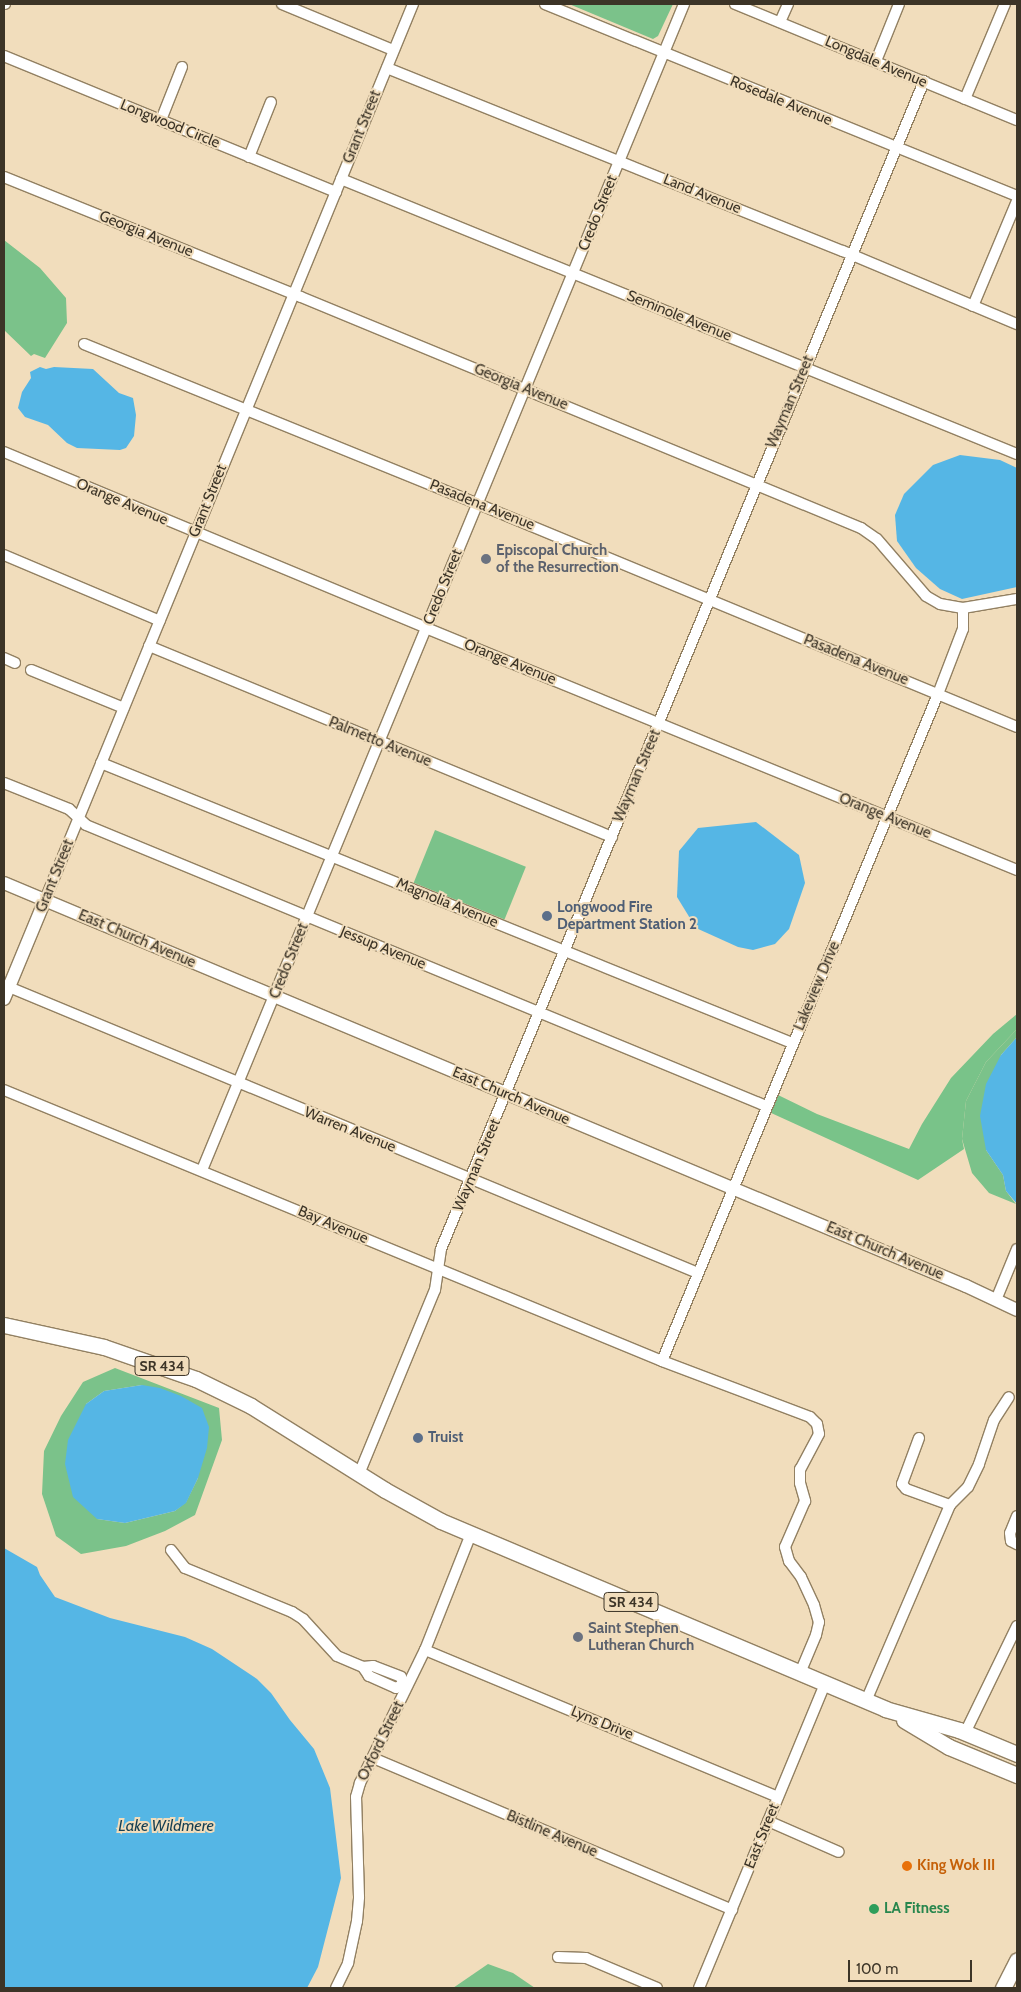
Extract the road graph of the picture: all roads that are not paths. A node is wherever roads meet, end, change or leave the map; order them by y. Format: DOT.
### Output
graph roads {
  1 [pos="282,4"];
  2 [pos="414,4"];
  3 [pos="545,4"];
  4 [pos="684,4"];
  5 [pos="735,4"];
  6 [pos="788,4"];
  7 [pos="900,4"];
  8 [pos="1005,4"];
  9 [pos="780,22"];
  10 [pos="393,50"];
  11 [pos="664,54"];
  12 [pos="4,56"];
  13 [pos="876,61"];
  14 [pos="182,67"];
  15 [pos="386,68"];
  16 [pos="924,81"];
  17 [pos="965,99"];
  18 [pos="271,102"];
  19 [pos="161,120"];
  20 [pos="1017,120"];
  21 [pos="895,148"];
  22 [pos="249,156"];
  23 [pos="619,161"];
  24 [pos="4,177"];
  25 [pos="341,179"];
  26 [pos="336,192"];
  27 [pos="1017,196"];
  28 [pos="1017,200"];
  29 [pos="852,254"];
  30 [pos="573,273"];
  31 [pos="293,293"];
  32 [pos="974,306"];
  33 [pos="1017,324"];
  34 [pos="84,344"];
  35 [pos="804,367"];
  36 [pos="525,389"];
  37 [pos="246,409"];
  38 [pos="4,452"];
  39 [pos="1017,454"];
  40 [pos="756,484"];
  41 [pos="478,504"];
  42 [pos="194,532"];
  43 [pos="4,556"];
  44 [pos="1017,599"];
  45 [pos="709,600"];
  46 [pos="963,608"];
  47 [pos="160,621"];
  48 [pos="426,628"];
  49 [pos="150,646"];
  50 [pos="4,658"];
  51 [pos="15,663"];
  52 [pos="31,670"];
  53 [pos="938,694"];
  54 [pos="124,708"];
  55 [pos="659,724"];
  56 [pos="1017,727"];
  57 [pos="380,742"];
  58 [pos="101,763"];
  59 [pos="4,783"];
  60 [pos="887,816"];
  61 [pos="78,817"];
  62 [pos="612,837"];
  63 [pos="332,855"];
  64 [pos="1017,870"];
  65 [pos="4,883"];
  66 [pos="45,900"];
  67 [pos="307,916"];
  68 [pos="565,952"];
  69 [pos="5,991"];
  70 [pos="274,996"];
  71 [pos="540,1012"];
  72 [pos="792,1044"];
  73 [pos="239,1084"];
  74 [pos="4,1090"];
  75 [pos="506,1095"];
  76 [pos="766,1106"];
  77 [pos="202,1170"];
  78 [pos="470,1179"];
  79 [pos="733,1188"];
  80 [pos="1017,1249"];
  81 [pos="439,1269"];
  82 [pos="698,1273"];
  83 [pos="996,1300"];
  84 [pos="1017,1310"];
  85 [pos="4,1325"];
  86 [pos="662,1362"];
  87 [pos="1009,1397"];
  88 [pos="919,1438"];
  89 [pos="359,1474"];
  90 [pos="950,1505"];
  91 [pos="1017,1516"];
  92 [pos="471,1534"];
  93 [pos="1017,1544"];
  94 [pos="171,1550"];
  95 [pos="1017,1626"];
  96 [pos="425,1650"];
  97 [pos="800,1673"];
  98 [pos="825,1684"];
  99 [pos="405,1685"];
  100 [pos="866,1701"];
  101 [pos="885,1709"];
  102 [pos="965,1733"];
  103 [pos="1017,1754"];
  104 [pos="373,1758"];
  105 [pos="1017,1776"];
  106 [pos="778,1797"];
  107 [pos="768,1821"];
  108 [pos="839,1852"];
  109 [pos="732,1910"];
  110 [pos="558,1957"];
  111 [pos="1017,1960"];
  112 [pos="336,1988"];
  113 [pos="658,1988"];
  114 [pos="700,1988"];
  115 [pos="1003,1988"];
  1 -- 10 [label="street"];
  2 -- 10 [label="street, Grant Street"];
  3 -- 11 [label="street, Rosedale Avenue"];
  4 -- 11 [label="street, Credo Street"];
  5 -- 9 [label="street, Longdale Avenue"];
  6 -- 9 [label="street"];
  7 -- 13 [label="street"];
  8 -- 17 [label="street"];
  9 -- 13 [label="street, Longdale Avenue"];
  10 -- 15 [label="street, Grant Street"];
  11 -- 21 [label="street, Rosedale Avenue"];
  11 -- 23 [label="street, Credo Street"];
  12 -- 19 [label="street, Longwood Circle"];
  13 -- 16 [label="street, Longdale Avenue"];
  14 -- 19 [label="street"];
  15 -- 23 [label="street, Land Avenue"];
  15 -- 25 [label="street, Grant Street"];
  16 -- 17 [label="street, Longdale Avenue"];
  16 -- 21 [label="street, Wayman Street"];
  17 -- 20 [label="street, Longdale Avenue"];
  18 -- 22 [label="street"];
  19 -- 22 [label="street, Longwood Circle"];
  21 -- 27 [label="street, Rosedale Avenue"];
  21 -- 29 [label="street, Wayman Street"];
  22 -- 26 [label="street, Longwood Circle"];
  23 -- 29 [label="street, Land Avenue"];
  23 -- 30 [label="street, Credo Street"];
  24 -- 31 [label="street, Georgia Avenue"];
  25 -- 26 [label="street, Grant Street"];
  25 -- 30 [label="street, Seminole Avenue"];
  26 -- 31 [label="street, Grant Street"];
  28 -- 32 [label="street"];
  29 -- 32 [label="street, Land Avenue"];
  29 -- 35 [label="street, Wayman Street"];
  30 -- 35 [label="street, Seminole Avenue"];
  30 -- 36 [label="street, Credo Street"];
  31 -- 36 [label="street, Georgia Avenue"];
  31 -- 37 [label="street, Grant Street"];
  32 -- 33 [label="street, Land Avenue"];
  34 -- 37 [label="street, Pasadena Avenue"];
  35 -- 39 [label="street, Seminole Avenue"];
  35 -- 40 [label="street, Wayman Street"];
  36 -- 40 [label="street, Georgia Avenue"];
  36 -- 41 [label="street, Credo Street"];
  37 -- 41 [label="street, Pasadena Avenue"];
  37 -- 42 [label="street, Grant Street"];
  38 -- 42 [label="street, Orange Avenue"];
  40 -- 45 [label="street, Wayman Street"];
  40 -- 46 [label="street, Georgia Avenue"];
  41 -- 45 [label="street, Pasadena Avenue"];
  41 -- 48 [label="street, Credo Street"];
  42 -- 47 [label="street, Grant Street"];
  42 -- 48 [label="street, Orange Avenue"];
  43 -- 47 [label="street"];
  44 -- 46 [label="street, Georgia Avenue"];
  45 -- 53 [label="street, Pasadena Avenue"];
  45 -- 55 [label="street, Wayman Street"];
  46 -- 53 [label="street, Lakeview Drive"];
  47 -- 49 [label="street, Grant Street"];
  48 -- 55 [label="street, Orange Avenue"];
  48 -- 57 [label="street, Credo Street"];
  49 -- 54 [label="street, Grant Street"];
  49 -- 57 [label="street, Palmetto Avenue"];
  50 -- 51 [label="street"];
  52 -- 54 [label="street"];
  53 -- 56 [label="street, Pasadena Avenue"];
  53 -- 60 [label="street, Lakeview Drive"];
  54 -- 58 [label="street, Grant Street"];
  55 -- 60 [label="street, Orange Avenue"];
  55 -- 62 [label="street, Wayman Street"];
  57 -- 62 [label="street, Palmetto Avenue"];
  57 -- 63 [label="street, Credo Street"];
  58 -- 61 [label="street, Grant Street"];
  58 -- 63 [label="street, Magnolia Avenue"];
  59 -- 61 [label="street, Jessup Avenue"];
  60 -- 64 [label="street, Orange Avenue"];
  60 -- 72 [label="street, Lakeview Drive"];
  61 -- 66 [label="street, Grant Street"];
  61 -- 67 [label="street, Jessup Avenue"];
  62 -- 68 [label="street, Wayman Street"];
  63 -- 67 [label="street, Credo Street"];
  63 -- 68 [label="street, Magnolia Avenue"];
  65 -- 66 [label="street, East Church Avenue"];
  66 -- 69 [label="street, Grant Street"];
  66 -- 70 [label="street, East Church Avenue"];
  67 -- 70 [label="street, Credo Street"];
  67 -- 71 [label="street, Jessup Avenue"];
  68 -- 71 [label="street, Wayman Street"];
  68 -- 72 [label="street, Magnolia Avenue"];
  69 -- 73 [label="street, Warren Avenue"];
  70 -- 73 [label="street, Credo Street"];
  70 -- 75 [label="street, East Church Avenue"];
  71 -- 75 [label="street, Wayman Street"];
  71 -- 76 [label="street, Jessup Avenue"];
  72 -- 76 [label="street, Lakeview Drive"];
  73 -- 77 [label="street, Credo Street"];
  73 -- 78 [label="street, Warren Avenue"];
  74 -- 77 [label="street, Bay Avenue"];
  75 -- 78 [label="street, Wayman Street"];
  75 -- 79 [label="street, East Church Avenue"];
  76 -- 79 [label="street, Lakeview Drive"];
  77 -- 81 [label="street, Bay Avenue"];
  78 -- 81 [label="street, Wayman Street"];
  78 -- 82 [label="street, Warren Avenue"];
  79 -- 82 [label="street, Lakeview Drive"];
  79 -- 83 [label="street, East Church Avenue"];
  80 -- 83 [label="street"];
  81 -- 86 [label="street, Bay Avenue"];
  81 -- 89 [label="street, Wayman Street"];
  82 -- 86 [label="street, Lakeview Drive"];
  83 -- 84 [label="street, East Church Avenue"];
  85 -- 89 [label="main road, SR 434"];
  86 -- 97 [label="street, Bay Avenue"];
  87 -- 90 [label="street"];
  88 -- 90 [label="street"];
  89 -- 92 [label="main road, SR 434"];
  90 -- 100 [label="street"];
  91 -- 93 [label="street"];
  92 -- 96 [label="street, Oxford Street"];
  92 -- 97 [label="main road, SR 434"];
  94 -- 99 [label="street"];
  95 -- 102 [label="street"];
  96 -- 99 [label="street, Oxford Street"];
  96 -- 106 [label="street, Lyns Drive"];
  97 -- 98 [label="main road, SR 434"];
  98 -- 100 [label="main road, SR 434"];
  98 -- 106 [label="street, East Street"];
  99 -- 104 [label="street, Oxford Street"];
  100 -- 101 [label="main road, SR 434"];
  101 -- 102 [label="main road, SR 434"];
  101 -- 105 [label="main road, SR 434"];
  102 -- 103 [label="main road, SR 434"];
  104 -- 109 [label="street, Bistline Avenue"];
  104 -- 112 [label="street, Oxford Street"];
  106 -- 107 [label="street, East Street"];
  107 -- 108 [label="street"];
  107 -- 109 [label="street, East Street"];
  109 -- 114 [label="street, East Street"];
  110 -- 113 [label="street"];
  111 -- 115 [label="main road"];
}
